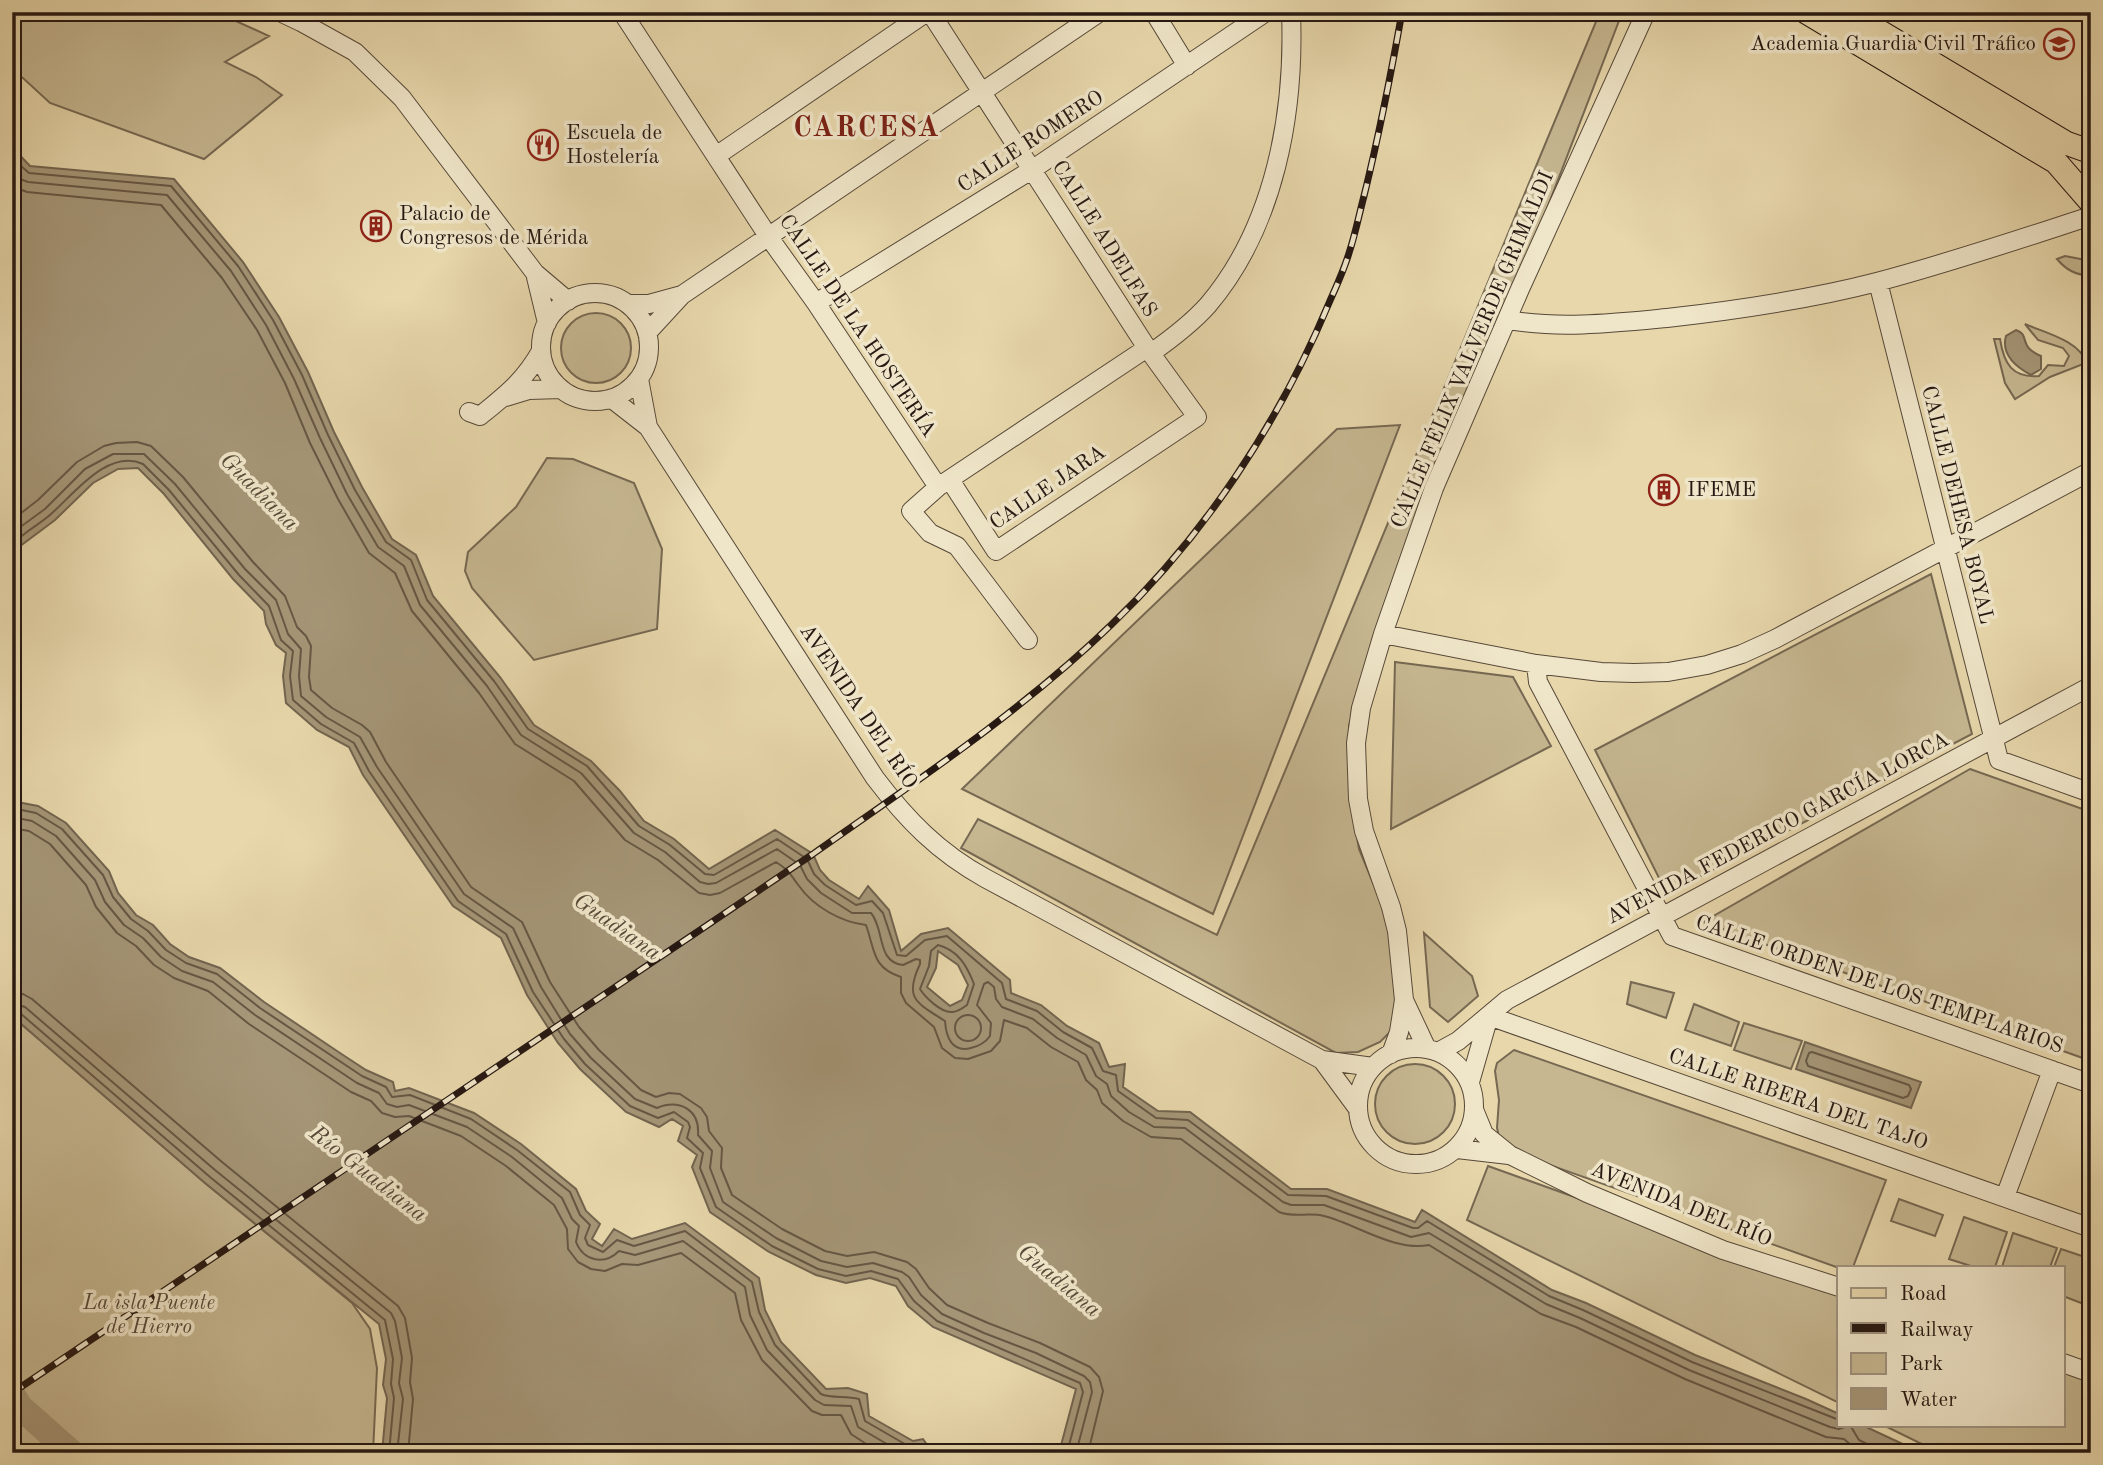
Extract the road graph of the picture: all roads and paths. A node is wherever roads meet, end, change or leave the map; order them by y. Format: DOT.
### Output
graph roads {
  1 [pos="280,12"];
  2 [pos="622,12"];
  3 [pos="929,12"];
  4 [pos="1100,12"];
  5 [pos="1154,12"];
  6 [pos="1266,12"];
  7 [pos="1291,12"];
  8 [pos="1646,12"];
  9 [pos="1806,12"];
  10 [pos="1847,12"];
  11 [pos="1186,66"];
  12 [pos="982,91"];
  13 [pos="2091,152"];
  14 [pos="716,156"];
  15 [pos="1033,169"];
  16 [pos="2090,202"];
  17 [pos="768,236"];
  18 [pos="535,273"];
  19 [pos="1878,282"];
  20 [pos="682,295"];
  21 [pos="568,301"];
  22 [pos="816,303"];
  23 [pos="628,304"];
  24 [pos="1508,320"];
  25 [pos="547,323"];
  26 [pos="648,333"];
  27 [pos="541,351"];
  28 [pos="1149,351"];
  29 [pos="639,379"];
  30 [pos="561,389"];
  31 [pos="502,398"];
  32 [pos="611,399"];
  33 [pos="469,411"];
  34 [pos="1197,417"];
  35 [pos="648,427"];
  36 [pos="2091,471"];
  37 [pos="944,483"];
  38 [pos="1945,549"];
  39 [pos="1383,635"];
  40 [pos="1028,640"];
  41 [pos="1536,664"];
  42 [pos="2091,686"];
  43 [pos="1992,739"];
  44 [pos="2091,793"];
  45 [pos="1663,916"];
  46 [pos="1404,1000"];
  47 [pos="1489,1016"];
  48 [pos="1433,1051"];
  49 [pos="1391,1054"];
  50 [pos="1322,1060"];
  51 [pos="1373,1068"];
  52 [pos="2052,1070"];
  53 [pos="1470,1082"];
  54 [pos="2091,1084"];
  55 [pos="1358,1109"];
  56 [pos="1475,1112"];
  57 [pos="1457,1149"];
  58 [pos="1510,1155"];
  59 [pos="2005,1197"];
  60 [pos="2091,1228"];
  61 [pos="1837,1286"];
  62 [pos="2064,1363"];
  63 [pos="2091,1373"];
  1 -- 18 [label="street"];
  2 -- 14 [label="street, CALLE DE LA HOSTERÍA"];
  3 -- 12 [label="street, CALLE ADELFAS"];
  3 -- 14 [label="street"];
  4 -- 12 [label="street"];
  5 -- 11 [label="street"];
  6 -- 11 [label="street, CALLE ROMERO"];
  7 -- 28 [label="street"];
  8 -- 24 [label="street, CALLE FÉLIX VALVERDE GRIMALDI"];
  9 -- 16 [label="main road"];
  10 -- 13 [label="main road"];
  11 -- 15 [label="street, CALLE ROMERO"];
  12 -- 15 [label="street, CALLE ADELFAS"];
  12 -- 17 [label="street"];
  14 -- 17 [label="street, CALLE DE LA HOSTERÍA"];
  15 -- 22 [label="street, CALLE ROMERO"];
  15 -- 28 [label="street, CALLE ADELFAS"];
  16 -- 19 [label="street"];
  17 -- 20 [label="street"];
  17 -- 22 [label="street, CALLE DE LA HOSTERÍA"];
  18 -- 21 [label="street"];
  18 -- 25 [label="street"];
  19 -- 24 [label="street"];
  19 -- 38 [label="street, CALLE DEHESA BOYAL"];
  20 -- 23 [label="street"];
  20 -- 26 [label="street"];
  21 -- 23 [label="street"];
  21 -- 25 [label="street"];
  22 -- 37 [label="street, CALLE DE LA HOSTERÍA"];
  23 -- 26 [label="street"];
  24 -- 39 [label="street, CALLE FÉLIX VALVERDE GRIMALDI"];
  25 -- 27 [label="street"];
  26 -- 29 [label="street"];
  27 -- 30 [label="street"];
  27 -- 31 [label="street"];
  28 -- 34 [label="street, CALLE ADELFAS"];
  28 -- 37 [label="street"];
  29 -- 32 [label="street"];
  29 -- 35 [label="street, AVENIDA DEL RÍO"];
  30 -- 31 [label="street"];
  30 -- 32 [label="street"];
  31 -- 33 [label="street"];
  32 -- 35 [label="street, AVENIDA DEL RÍO"];
  34 -- 37 [label="street, CALLE JARA"];
  35 -- 50 [label="street, AVENIDA DEL RÍO"];
  36 -- 38 [label="street"];
  37 -- 40 [label="street"];
  38 -- 41 [label="street"];
  38 -- 43 [label="street, CALLE DEHESA BOYAL"];
  39 -- 41 [label="street"];
  39 -- 46 [label="street, CALLE FÉLIX VALVERDE GRIMALDI"];
  41 -- 45 [label="street, CALLE ORDEN DE LOS TEMPLARIOS"];
  42 -- 43 [label="street, AVENIDA FEDERICO GARCÍA LORCA"];
  43 -- 44 [label="street"];
  43 -- 45 [label="street, AVENIDA FEDERICO GARCÍA LORCA"];
  45 -- 47 [label="street, AVENIDA FEDERICO GARCÍA LORCA"];
  45 -- 52 [label="street, CALLE ORDEN DE LOS TEMPLARIOS"];
  46 -- 48 [label="street, CALLE FÉLIX VALVERDE GRIMALDI"];
  46 -- 49 [label="street, CALLE FÉLIX VALVERDE GRIMALDI"];
  47 -- 48 [label="street, AVENIDA FEDERICO GARCÍA LORCA"];
  47 -- 53 [label="street"];
  47 -- 59 [label="street, CALLE RIBERA DEL TAJO"];
  48 -- 49 [label="street"];
  48 -- 53 [label="street"];
  49 -- 51 [label="street"];
  50 -- 51 [label="street, AVENIDA DEL RÍO"];
  50 -- 55 [label="street, AVENIDA DEL RÍO"];
  51 -- 55 [label="street"];
  52 -- 54 [label="street, CALLE ORDEN DE LOS TEMPLARIOS"];
  52 -- 59 [label="street"];
  53 -- 56 [label="street"];
  55 -- 57 [label="street"];
  56 -- 57 [label="street"];
  56 -- 58 [label="street, AVENIDA DEL RÍO"];
  57 -- 58 [label="street, AVENIDA DEL RÍO"];
  58 -- 61 [label="street, AVENIDA DEL RÍO"];
  59 -- 60 [label="street, CALLE RIBERA DEL TAJO"];
  62 -- 63 [label="street"];
}
